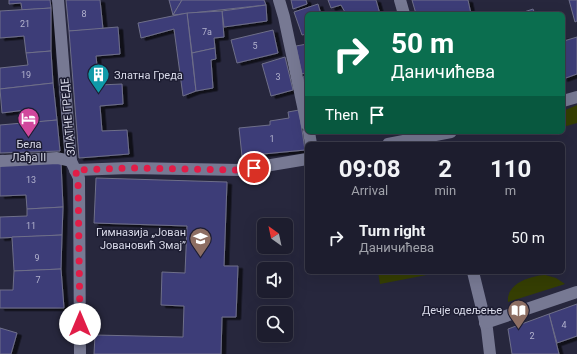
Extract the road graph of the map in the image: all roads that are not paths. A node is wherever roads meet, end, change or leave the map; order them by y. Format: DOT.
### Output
graph roads {
  1 [pos="58,0"];
  2 [pos="279,0"];
  3 [pos="400,0"];
  4 [pos="403,12"];
  5 [pos="577,97"];
  6 [pos="565,100"];
  7 [pos="305,115"];
  8 [pos="440,137"];
  9 [pos="403,142"];
  10 [pos="305,159"];
  11 [pos="0,161"];
  12 [pos="73,165"];
  13 [pos="473,274"];
  14 [pos="577,292"];
  15 [pos="485,323"];
  16 [pos="80,354"];
  17 [pos="490,354"];
  1 -- 12 [label="street, ЗЛАТНЕ ГРЕДЕ"];
  2 -- 7 [label="street"];
  3 -- 4 [label="street"];
  5 -- 6 [label="street"];
  8 -- 9 [label="street"];
  10 -- 12 [label="street"];
  11 -- 12 [label="street"];
  12 -- 16 [label="street, ЗЛАТНЕ ГРЕДЕ"];
  13 -- 15 [label="street"];
  14 -- 15 [label="street"];
  15 -- 17 [label="street"];
}
